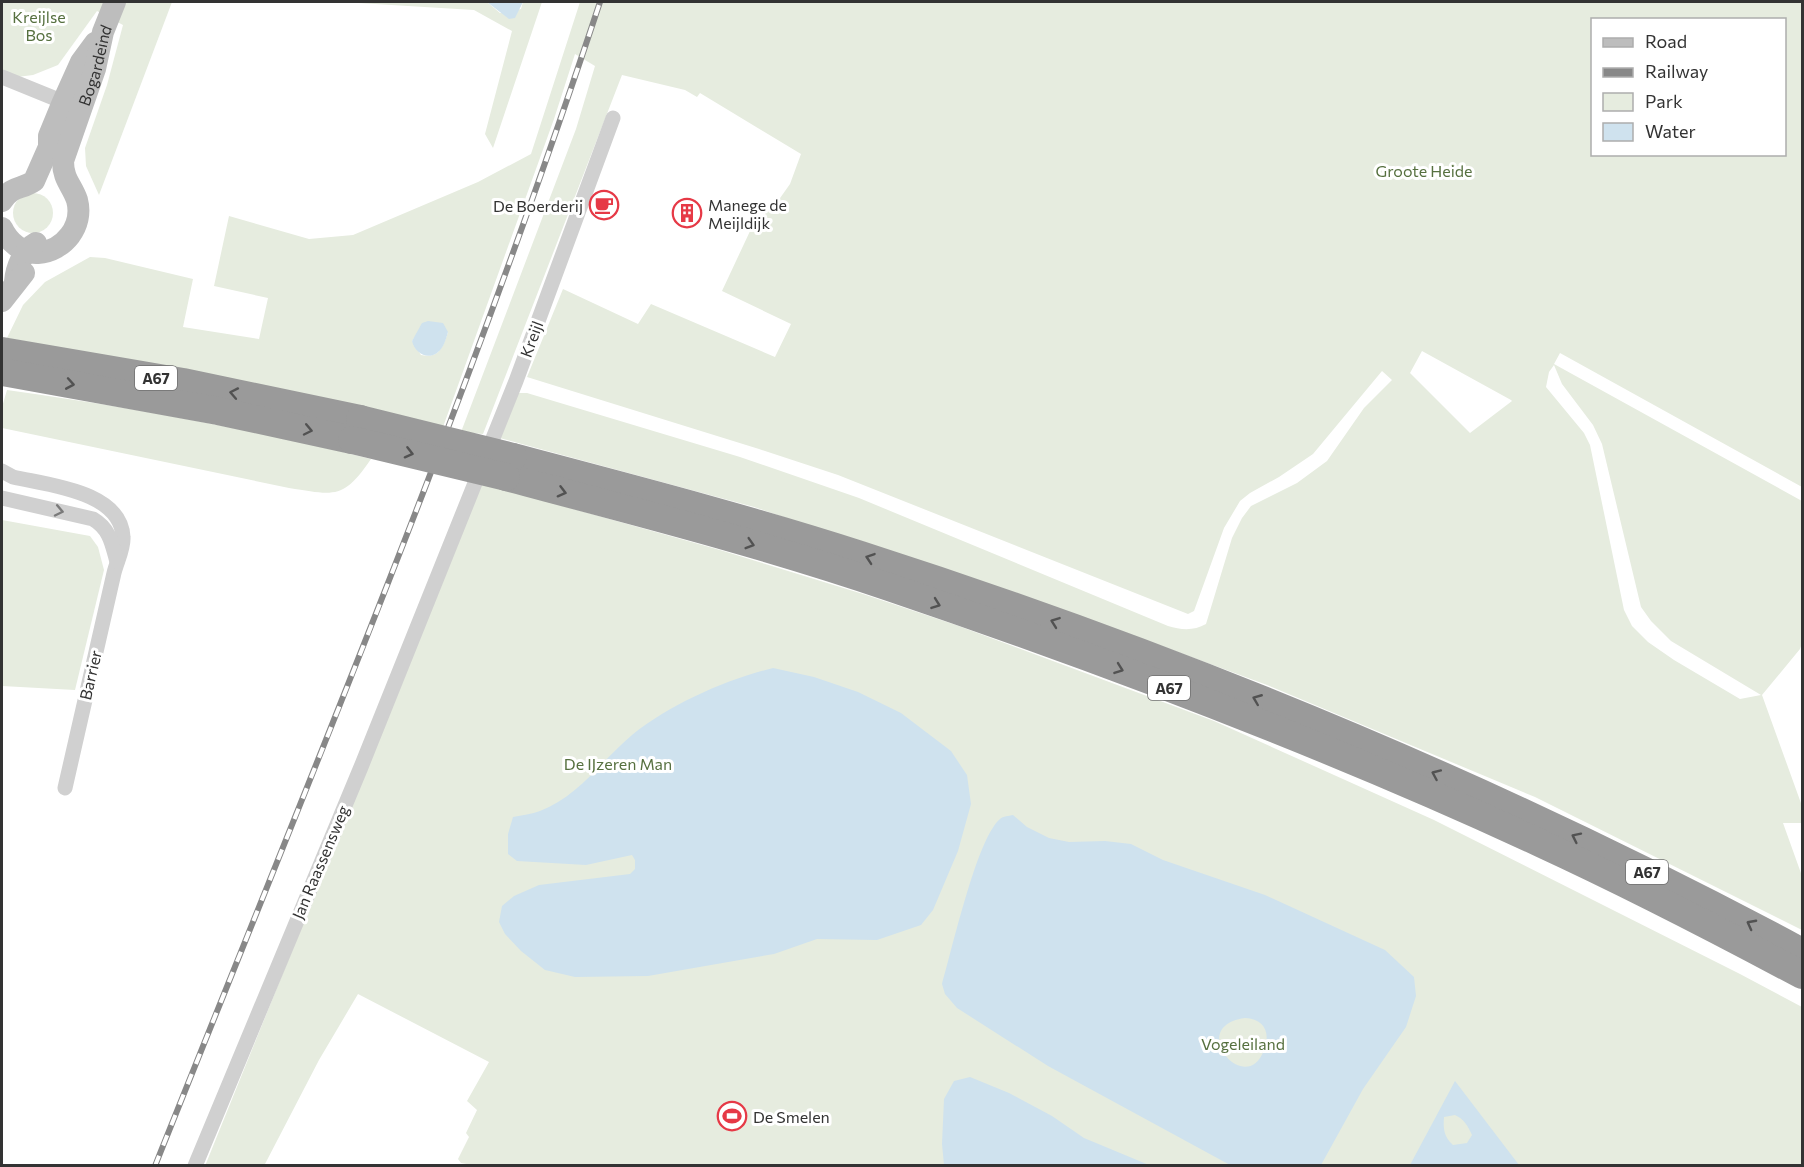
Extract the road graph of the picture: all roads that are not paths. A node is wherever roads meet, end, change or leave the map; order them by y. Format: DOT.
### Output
graph roads {
  1 [pos="115,2"];
  2 [pos="2,77"];
  3 [pos="72,106"];
  4 [pos="613,118"];
  5 [pos="33,175"];
  6 [pos="2,184"];
  7 [pos="2,201"];
  8 [pos="71,223"];
  9 [pos="18,243"];
  10 [pos="6,289"];
  11 [pos="9,363"];
  12 [pos="509,467"];
  13 [pos="5,476"];
  14 [pos="2,498"];
  15 [pos="443,558"];
  16 [pos="117,562"];
  17 [pos="65,788"];
  18 [pos="1803,952"];
  19 [pos="1803,975"];
  20 [pos="195,1166"];
  1 -- 3 [label="main road, Bogardeind"];
  2 -- 3 [label="street"];
  3 -- 5 [label="main road, Bogardeind"];
  3 -- 8 [label="main road, Bogardeind"];
  4 -- 15 [label="street, Kreijl"];
  5 -- 6 [label="main road"];
  5 -- 7 [label="main road"];
  5 -- 8 [label="main road"];
  8 -- 9 [label="main road"];
  9 -- 10 [label="main road"];
  11 -- 12 [label="highway, A67, bridge"];
  18 -- 12 [label="highway, A67, one-way"];
  12 -- 19 [label="highway, A67, one-way"];
  13 -- 16 [label="street, Barrier"];
  14 -- 16 [label="street, one-way"];
  15 -- 20 [label="street, Jan Raassensweg"];
  16 -- 17 [label="street, Barrier"];
}
